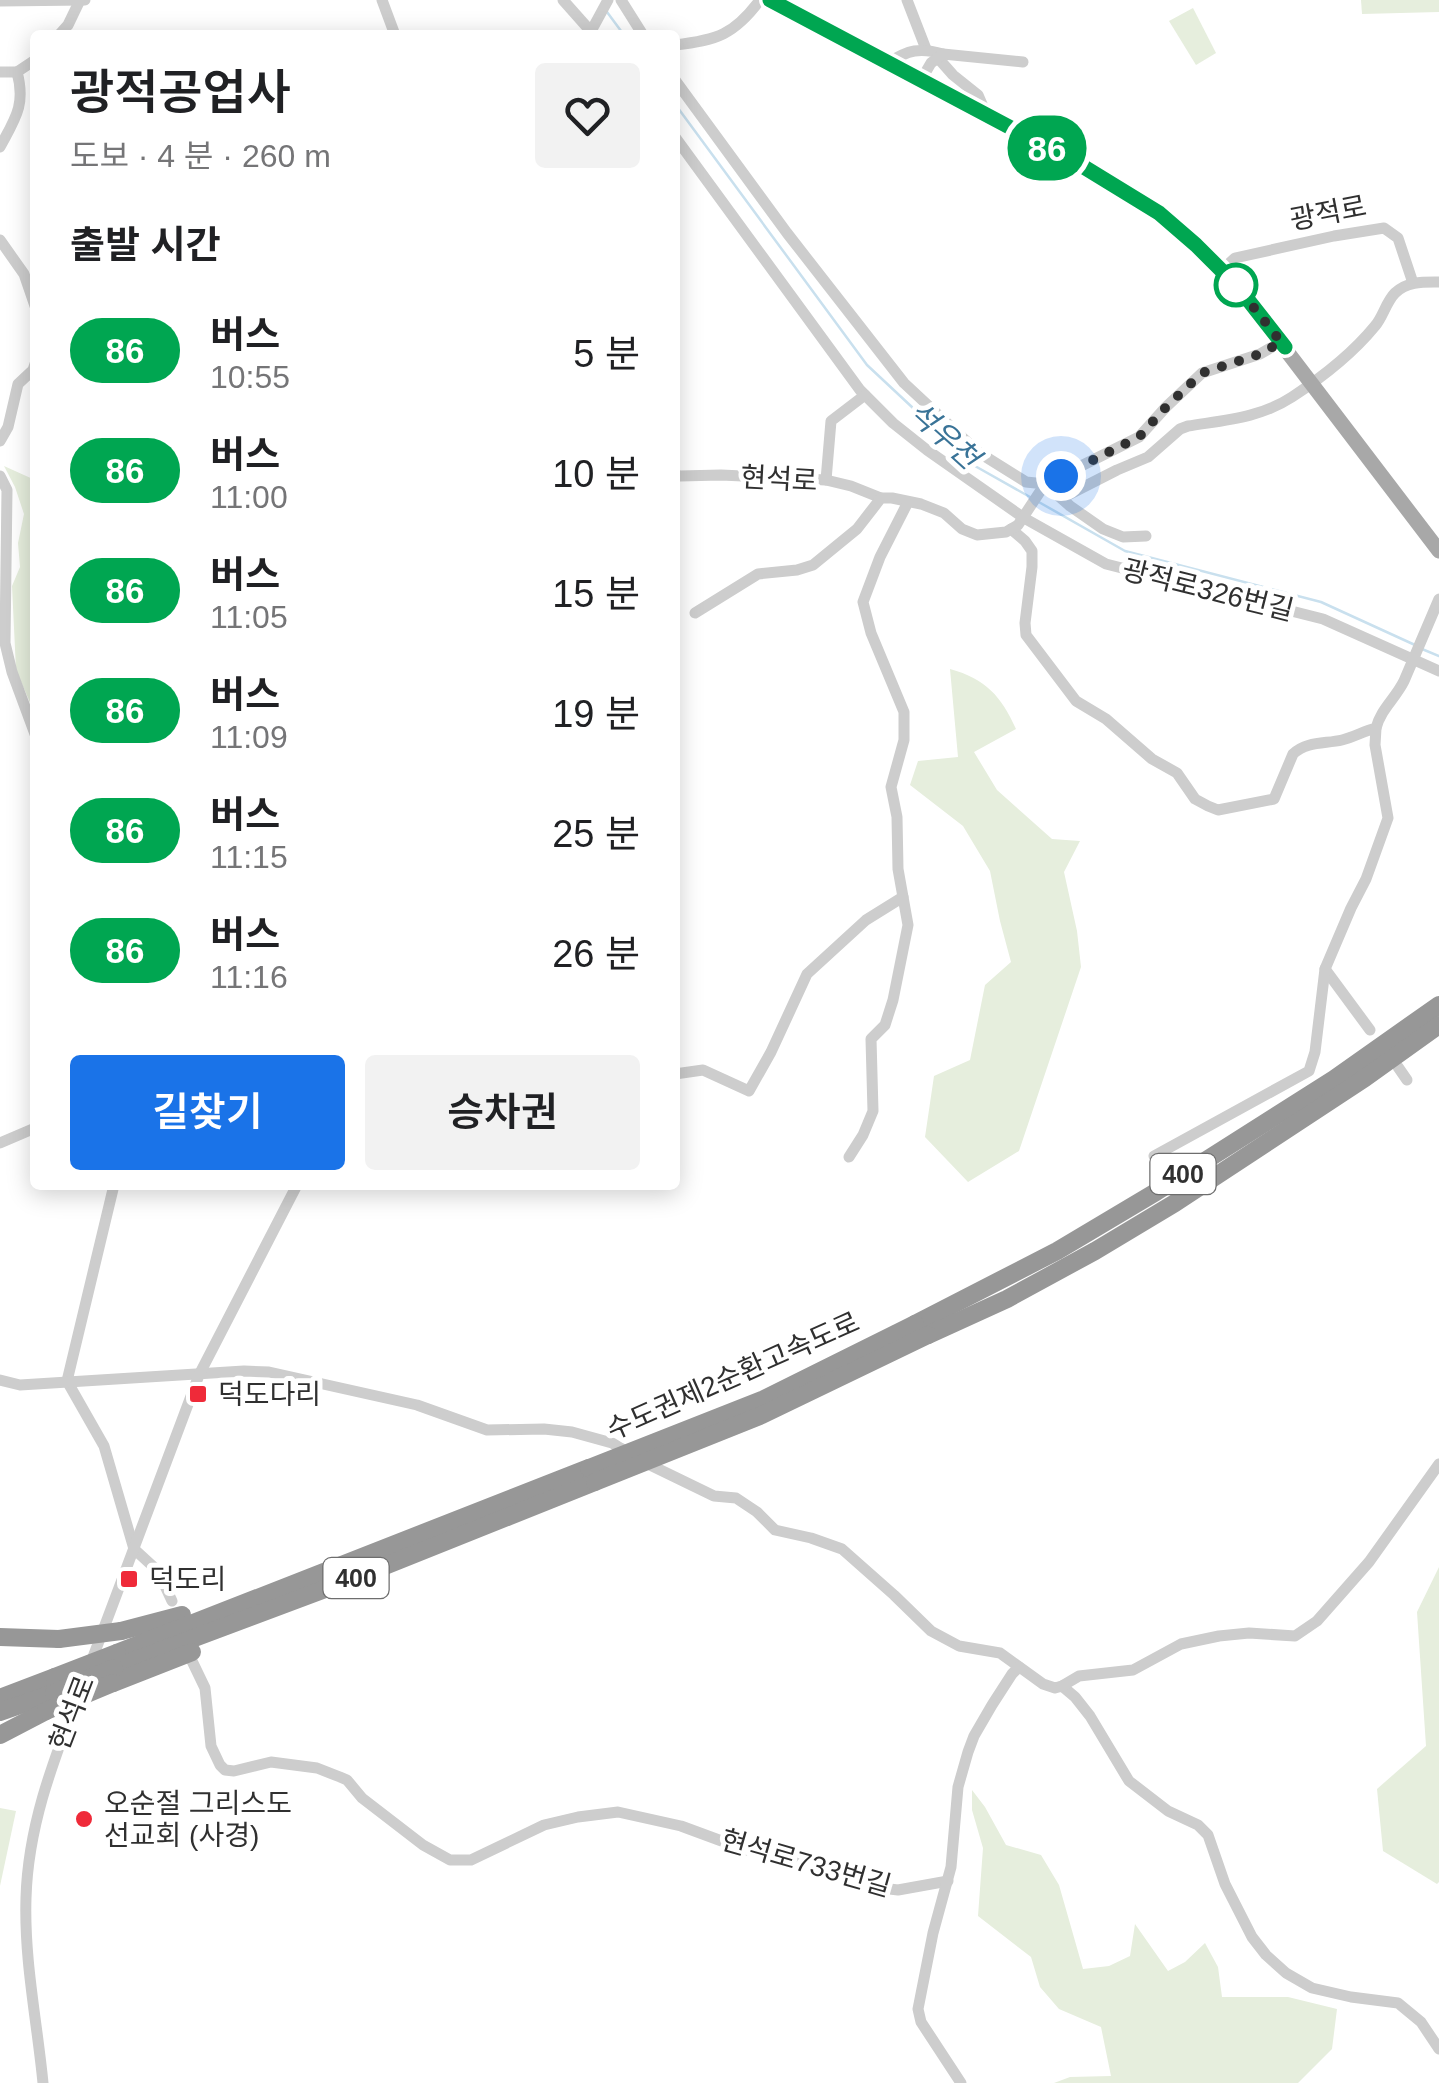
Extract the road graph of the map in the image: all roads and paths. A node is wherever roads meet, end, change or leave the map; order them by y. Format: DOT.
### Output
graph roads {
  1 [pos="82,0"];
  2 [pos="382,0"];
  3 [pos="563,0"];
  4 [pos="608,0"];
  5 [pos="620,0"];
  6 [pos="760,0"];
  7 [pos="770,0"];
  8 [pos="908,0"];
  9 [pos="0,2"];
  10 [pos="63,30"];
  11 [pos="393,30"];
  12 [pos="590,30"];
  13 [pos="593,30"];
  14 [pos="640,30"];
  15 [pos="680,44"];
  16 [pos="926,49"];
  17 [pos="940,56"];
  18 [pos="975,58"];
  19 [pos="1023,62"];
  20 [pos="30,63"];
  21 [pos="888,63"];
  22 [pos="0,72"];
  23 [pos="17,72"];
  24 [pos="953,75"];
  25 [pos="921,80"];
  26 [pos="680,87"];
  27 [pos="987,116"];
  28 [pos="680,144"];
  29 [pos="0,147"];
  30 [pos="0,240"];
  31 [pos="1222,270"];
  32 [pos="1413,282"];
  33 [pos="1439,282"];
  34 [pos="30,291"];
  35 [pos="1283,345"];
  36 [pos="30,373"];
  37 [pos="1311,381"];
  38 [pos="865,395"];
  39 [pos="0,441"];
  40 [pos="0,476"];
  41 [pos="680,476"];
  42 [pos="826,480"];
  43 [pos="1043,487"];
  44 [pos="881,498"];
  45 [pos="1062,498"];
  46 [pos="908,502"];
  47 [pos="1024,518"];
  48 [pos="1011,529"];
  49 [pos="1146,536"];
  50 [pos="1439,551"];
  51 [pos="1439,600"];
  52 [pos="696,613"];
  53 [pos="3,652"];
  54 [pos="1414,658"];
  55 [pos="1439,671"];
  56 [pos="30,721"];
  57 [pos="1376,728"];
  58 [pos="903,897"];
  59 [pos="1325,969"];
  60 [pos="1439,1005"];
  61 [pos="1439,1025"];
  62 [pos="1370,1030"];
  63 [pos="1398,1066"];
  64 [pos="680,1073"];
  65 [pos="1407,1080"];
  66 [pos="30,1130"];
  67 [pos="0,1143"];
  68 [pos="1154,1156"];
  69 [pos="849,1157"];
  70 [pos="113,1190"];
  71 [pos="293,1190"];
  72 [pos="922,1329"];
  73 [pos="199,1374"];
  74 [pos="0,1380"];
  75 [pos="67,1381"];
  76 [pos="1439,1464"];
  77 [pos="592,1475"];
  78 [pos="452,1521"];
  79 [pos="134,1549"];
  80 [pos="172,1601"];
  81 [pos="0,1637"];
  82 [pos="192,1661"];
  83 [pos="1019,1667"];
  84 [pos="115,1668"];
  85 [pos="1062,1686"];
  86 [pos="52,1693"];
  87 [pos="0,1698"];
  88 [pos="0,1712"];
  89 [pos="0,1735"];
  90 [pos="948,1881"];
  91 [pos="1436,2042"];
  92 [pos="42,2083"];
  93 [pos="960,2083"];
  1 -- 9 [label="street"];
  1 -- 10 [label="street"];
  2 -- 11 [label="street"];
  3 -- 12 [label="street"];
  4 -- 13 [label="street"];
  5 -- 14 [label="street"];
  6 -- 15 [label="street"];
  7 -- 21 [label="main road"];
  8 -- 16 [label="street"];
  16 -- 17 [label="street"];
  16 -- 21 [label="street"];
  17 -- 18 [label="street"];
  17 -- 24 [label="street"];
  17 -- 25 [label="street"];
  18 -- 19 [label="street"];
  18 -- 24 [label="street"];
  20 -- 23 [label="street"];
  21 -- 25 [label="main road"];
  22 -- 23 [label="street"];
  23 -- 29 [label="street"];
  24 -- 27 [label="street"];
  25 -- 27 [label="main road"];
  26 -- 43 [label="street, 광적로326번길"];
  27 -- 31 [label="main road"];
  28 -- 38 [label="street, 광적로326번길"];
  30 -- 34 [label="street"];
  31 -- 32 [label="street, 광적로"];
  31 -- 35 [label="main road"];
  32 -- 33 [label="street"];
  32 -- 37 [label="street"];
  35 -- 37 [label="main road"];
  35 -- 43 [label="street"];
  36 -- 39 [label="street"];
  37 -- 45 [label="street"];
  37 -- 50 [label="main road"];
  38 -- 42 [label="street"];
  38 -- 47 [label="street, 광적로326번길"];
  40 -- 53 [label="street"];
  41 -- 42 [label="street, 현석로"];
  42 -- 44 [label="street, 현석로"];
  43 -- 45 [label="street, 광적로326번길"];
  43 -- 47 [label="street"];
  44 -- 46 [label="street"];
  44 -- 52 [label="street"];
  45 -- 49 [label="street, 광적로326번길"];
  46 -- 48 [label="street"];
  46 -- 58 [label="street"];
  47 -- 48 [label="street"];
  47 -- 54 [label="street, 광적로326번길"];
  48 -- 57 [label="street"];
  51 -- 54 [label="street"];
  53 -- 56 [label="street"];
  54 -- 55 [label="street, 광적로326번길"];
  54 -- 57 [label="street"];
  57 -- 59 [label="street"];
  58 -- 64 [label="street"];
  58 -- 69 [label="street"];
  59 -- 62 [label="street"];
  59 -- 68 [label="street"];
  60 -- 72 [label="highway, 수도권제2순환고속도로 / 400"];
  61 -- 72 [label="highway, 수도권제2순환고속도로 / 400"];
  63 -- 65 [label="street"];
  66 -- 67 [label="street"];
  70 -- 75 [label="street"];
  71 -- 73 [label="street, 현석로"];
  72 -- 77 [label="highway, 수도권제2순환고속도로 / 400, bridge"];
  73 -- 75 [label="street"];
  73 -- 79 [label="street, 현석로"];
  73 -- 83 [label="street"];
  74 -- 75 [label="street"];
  75 -- 79 [label="street"];
  76 -- 85 [label="street"];
  77 -- 78 [label="highway, 수도권제2순환고속도로 / 400"];
  77 -- 84 [label="highway, 수도권제2순환고속도로 / 400"];
  78 -- 81 [label="highway, bridge"];
  78 -- 84 [label="highway, 수도권제2순환고속도로 / 400"];
  79 -- 80 [label="street"];
  79 -- 92 [label="street, 현석로"];
  82 -- 90 [label="street, 현석로733번길"];
  83 -- 85 [label="street"];
  83 -- 90 [label="street"];
  84 -- 86 [label="highway, bridge"];
  84 -- 86 [label="highway, 수도권제2순환고속도로 / 400, bridge"];
  85 -- 91 [label="street"];
  86 -- 87 [label="highway, 수도권제2순환고속도로 / 400"];
  86 -- 88 [label="highway, 수도권제2순환고속도로 / 400"];
  86 -- 89 [label="highway"];
  90 -- 93 [label="street"];
}
